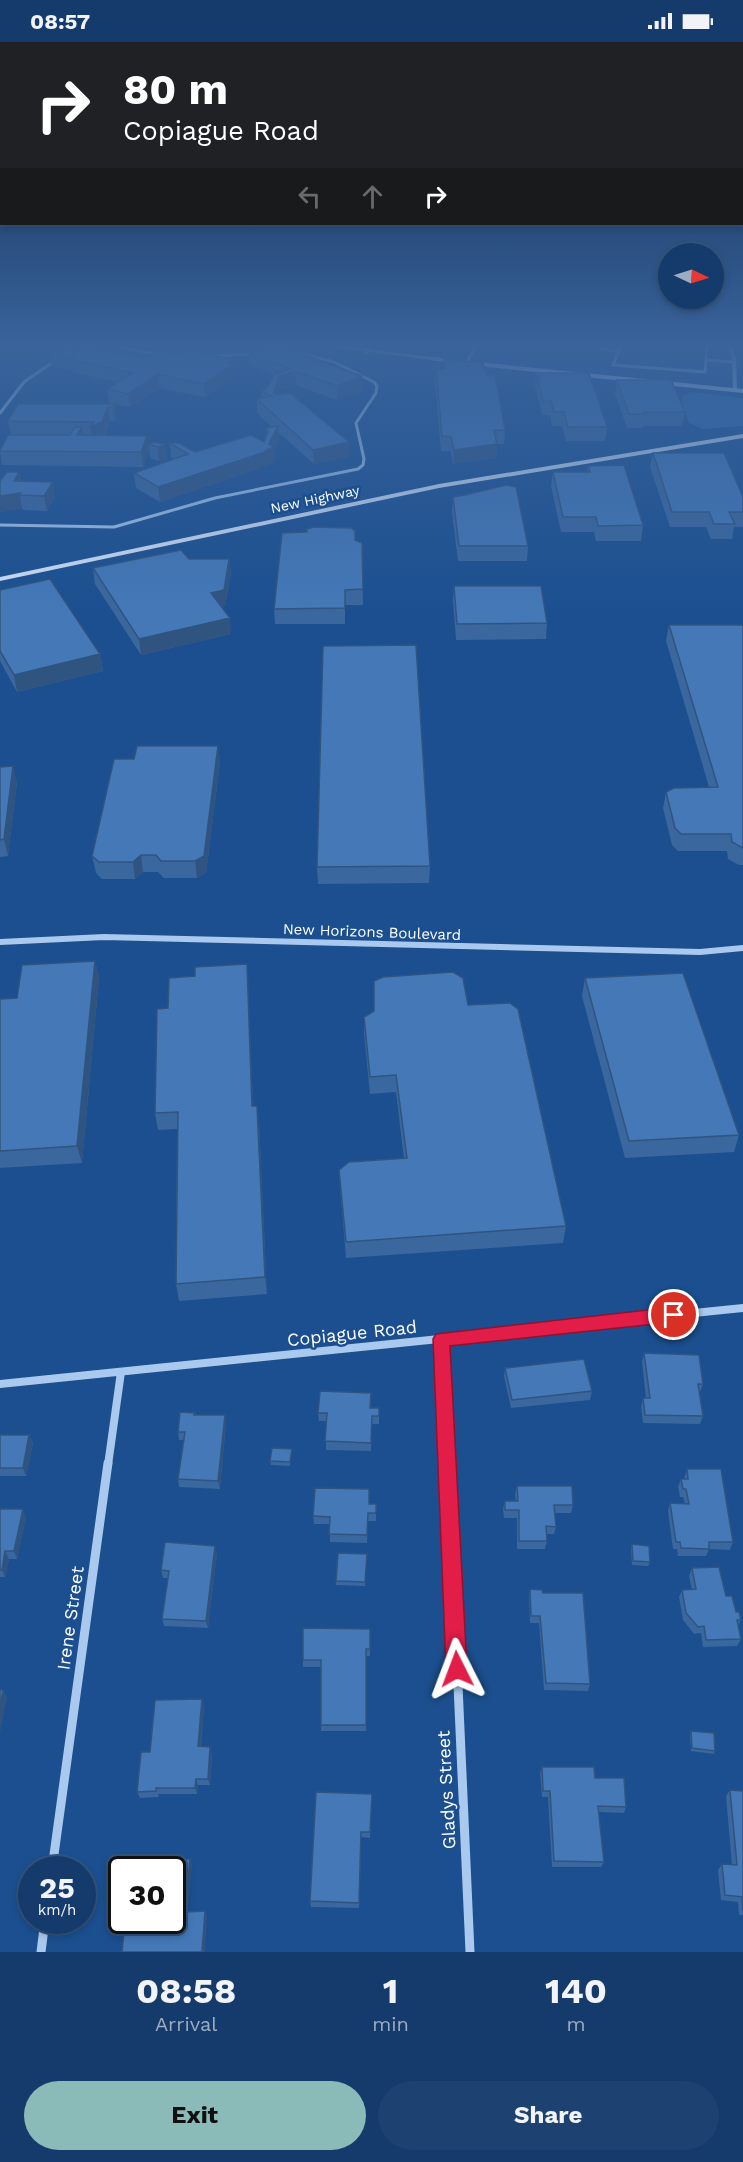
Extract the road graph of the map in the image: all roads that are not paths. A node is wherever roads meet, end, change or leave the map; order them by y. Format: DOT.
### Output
graph roads {
  1 [pos="359,435"];
  2 [pos="743,436"];
  3 [pos="0,525"];
  4 [pos="0,579"];
  5 [pos="0,942"];
  6 [pos="743,948"];
  7 [pos="743,1308"];
  8 [pos="442,1339"];
  9 [pos="121,1372"];
  10 [pos="0,1384"];
  11 [pos="54,1856"];
  12 [pos="43,1934"];
  13 [pos="41,1952"];
  14 [pos="470,1952"];
  1 -- 3 [label="lane"];
  2 -- 4 [label="main road, New Highway"];
  5 -- 6 [label="street, New Horizons Boulevard"];
  7 -- 8 [label="street, Copiague Road"];
  8 -- 9 [label="street, Copiague Road"];
  8 -- 14 [label="street, Gladys Street"];
  9 -- 10 [label="street, Copiague Road"];
  9 -- 11 [label="street, Irene Street"];
  12 -- 13 [label="street"];
}
